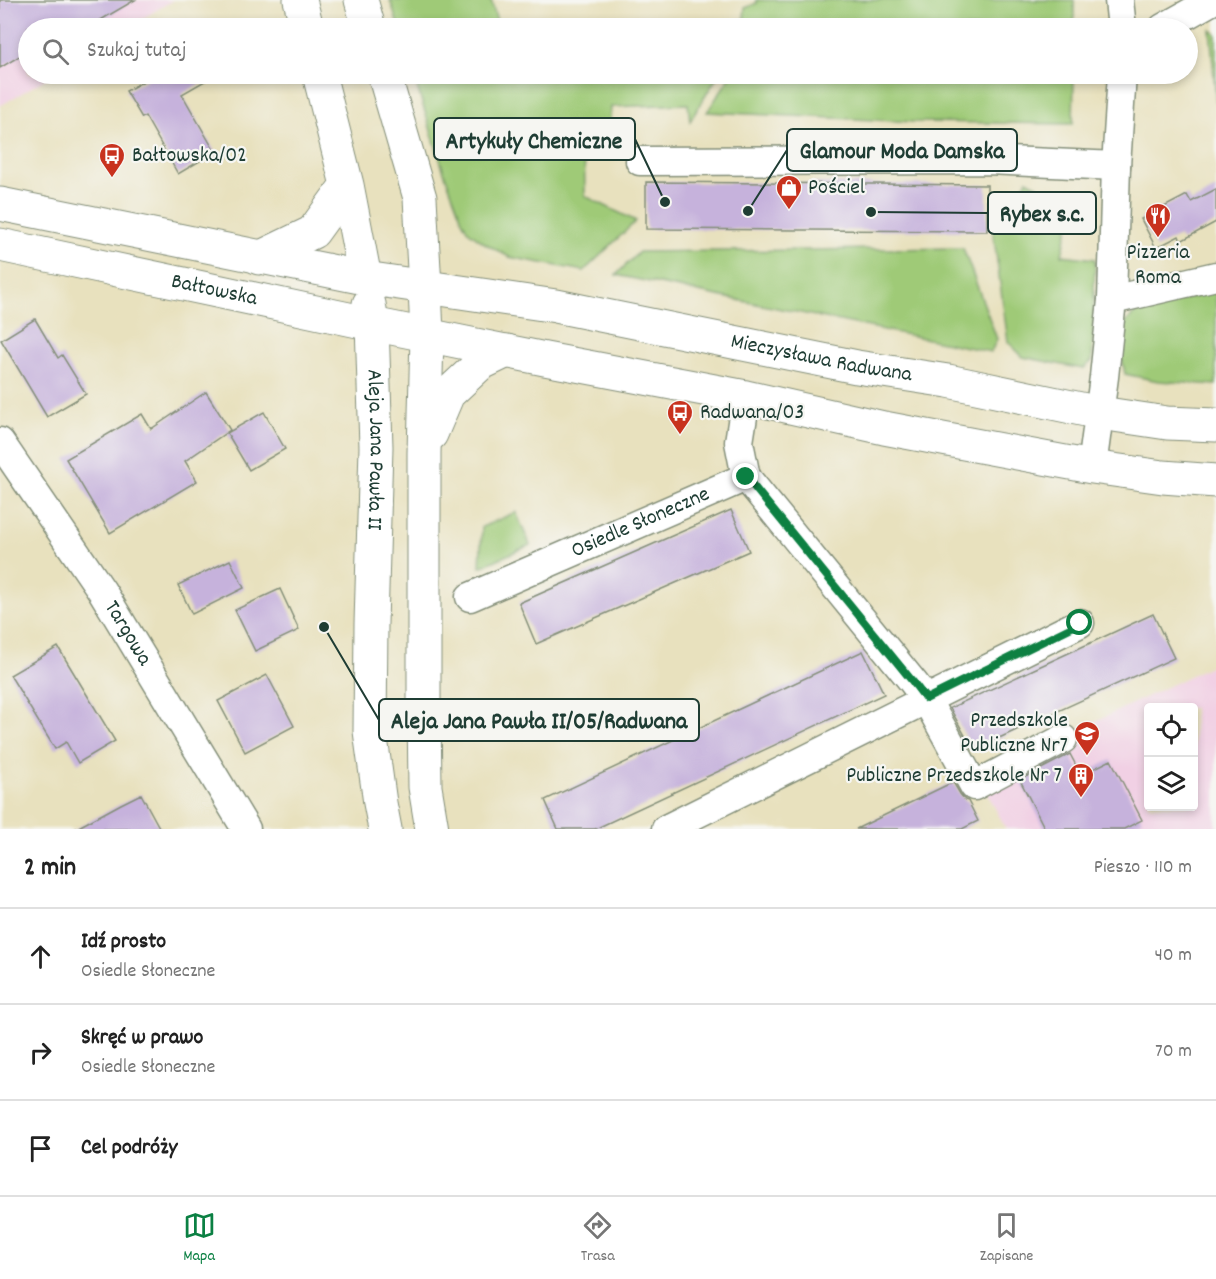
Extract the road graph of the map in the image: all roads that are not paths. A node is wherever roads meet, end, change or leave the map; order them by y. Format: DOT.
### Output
graph roads {
  1 [pos="300,0"];
  2 [pos="361,0"];
  3 [pos="1119,0"];
  4 [pos="1213,0"];
  5 [pos="305,18"];
  6 [pos="366,18"];
  7 [pos="1121,18"];
  8 [pos="1180,18"];
  9 [pos="322,84"];
  10 [pos="387,84"];
  11 [pos="1121,84"];
  12 [pos="640,161"];
  13 [pos="1116,166"];
  14 [pos="347,185"];
  15 [pos="0,204"];
  16 [pos="0,245"];
  17 [pos="260,258"];
  18 [pos="1216,276"];
  19 [pos="365,278"];
  20 [pos="426,287"];
  21 [pos="1113,300"];
  22 [pos="372,324"];
  23 [pos="427,336"];
  24 [pos="507,351"];
  25 [pos="746,397"];
  26 [pos="1100,413"];
  27 [pos="1216,425"];
  28 [pos="0,442"];
  29 [pos="424,453"];
  30 [pos="1092,467"];
  31 [pos="746,477"];
  32 [pos="1216,481"];
  33 [pos="470,597"];
  34 [pos="1080,623"];
  35 [pos="926,699"];
  36 [pos="1063,739"];
  37 [pos="246,829"];
  38 [pos="385,829"];
  39 [pos="432,829"];
  40 [pos="666,829"];
  1 -- 5 [label="main road"];
  2 -- 6 [label="main road"];
  3 -- 7 [label="street"];
  4 -- 8 [label="street"];
  9 -- 14 [label="main road, Aleja Jana Pawła II"];
  10 -- 20 [label="main road"];
  11 -- 13 [label="street"];
  12 -- 13 [label="street"];
  13 -- 21 [label="street"];
  14 -- 17 [label="main road"];
  14 -- 19 [label="main road, Aleja Jana Pawła II"];
  15 -- 17 [label="main road, Bałtowska"];
  16 -- 22 [label="main road, Bałtowska"];
  17 -- 19 [label="main road, Bałtowska"];
  18 -- 21 [label="street"];
  19 -- 20 [label="main road, Bałtowska"];
  19 -- 22 [label="main road, Aleja Jana Pawła II"];
  20 -- 23 [label="main road"];
  20 -- 26 [label="main road, Mieczysława Radwana"];
  21 -- 26 [label="street"];
  22 -- 23 [label="main road, Bałtowska"];
  22 -- 38 [label="main road, Aleja Jana Pawła II"];
  23 -- 24 [label="main road"];
  23 -- 29 [label="main road"];
  24 -- 25 [label="main road"];
  24 -- 29 [label="main road"];
  25 -- 30 [label="main road"];
  25 -- 31 [label="street"];
  26 -- 27 [label="main road, Mieczysława Radwana"];
  26 -- 30 [label="street"];
  28 -- 37 [label="street, Targowa"];
  29 -- 39 [label="main road"];
  30 -- 32 [label="main road"];
  31 -- 33 [label="street, Osiedle Słoneczne"];
  31 -- 35 [label="street"];
  34 -- 35 [label="street"];
  35 -- 36 [label="street"];
  35 -- 40 [label="street"];
}
